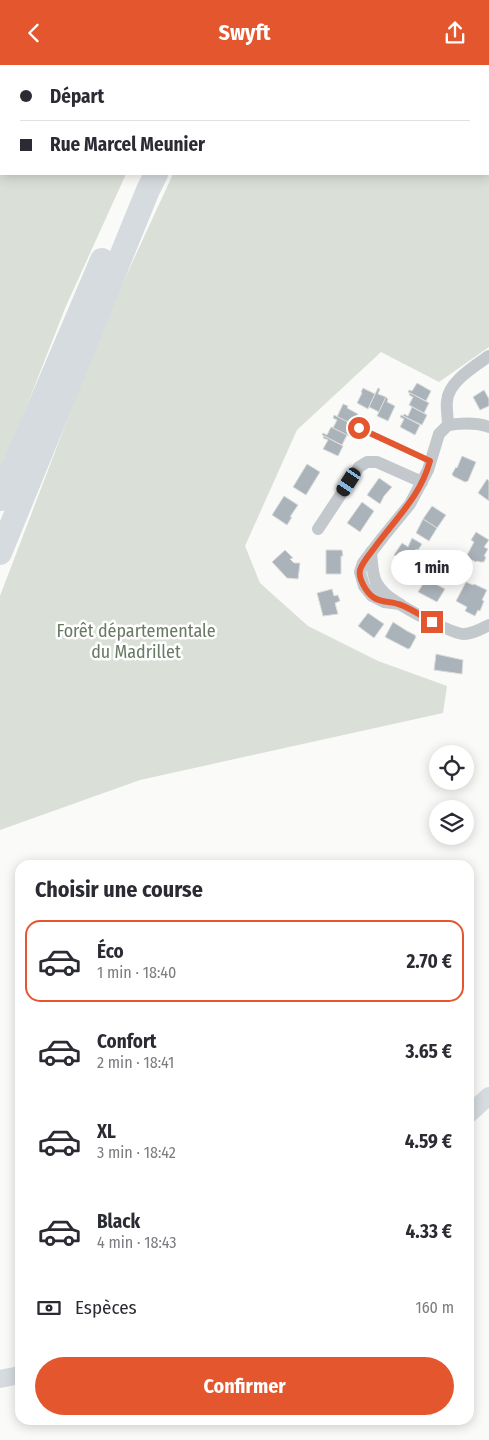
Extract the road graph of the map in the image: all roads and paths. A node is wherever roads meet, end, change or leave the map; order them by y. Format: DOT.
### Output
graph roads {
  1 [pos="140,175"];
  2 [pos="156,175"];
  3 [pos="489,356"];
  4 [pos="448,425"];
  5 [pos="489,427"];
  6 [pos="359,428"];
  7 [pos="430,461"];
  8 [pos="422,482"];
  9 [pos="0,499"];
  10 [pos="318,529"];
  11 [pos="0,553"];
  12 [pos="489,625"];
  13 [pos="489,1096"];
  14 [pos="474,1110"];
  15 [pos="15,1376"];
  16 [pos="0,1379"];
  1 -- 9 [label="highway"];
  2 -- 11 [label="highway"];
  3 -- 4 [label="street"];
  4 -- 5 [label="street"];
  4 -- 7 [label="street"];
  6 -- 7 [label="lane"];
  7 -- 8 [label="street"];
  8 -- 10 [label="street"];
  8 -- 12 [label="street"];
  13 -- 14 [label="main road"];
  15 -- 16 [label="main road"];
}
